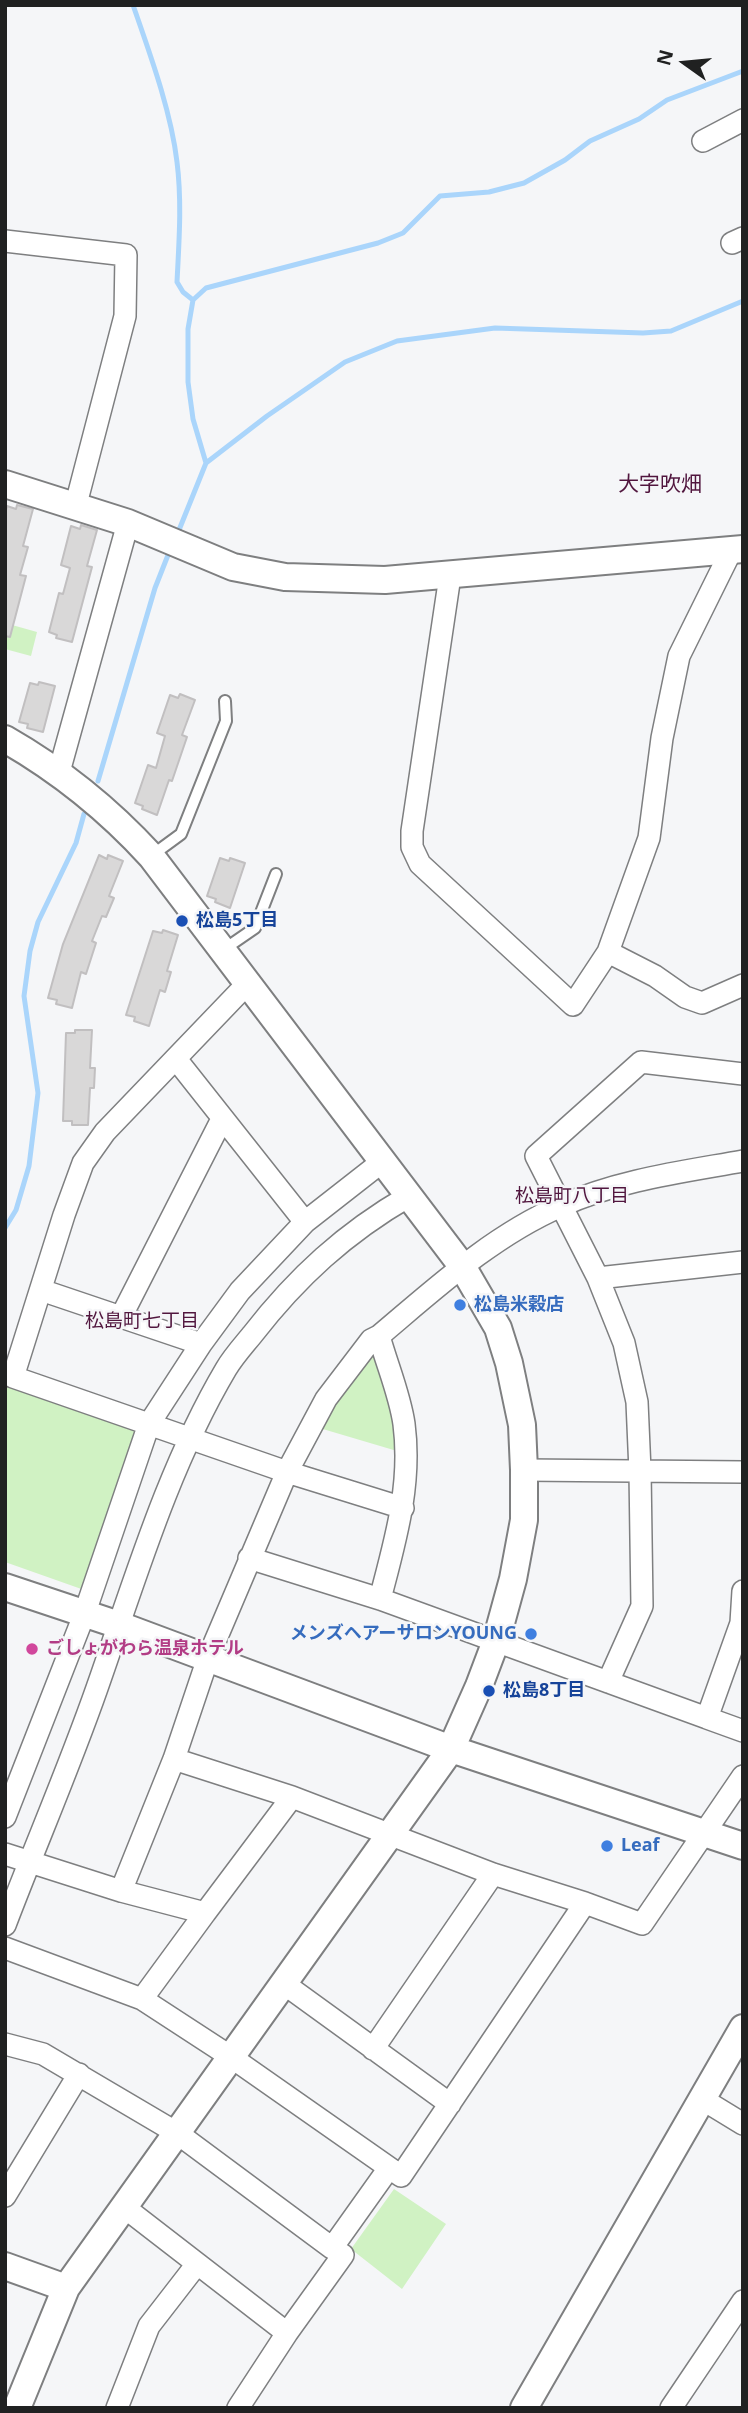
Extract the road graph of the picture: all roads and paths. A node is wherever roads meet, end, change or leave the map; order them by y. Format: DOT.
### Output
graph roads {
  1 [pos="743,120"];
  2 [pos="703,141"];
  3 [pos="5,241"];
  4 [pos="5,484"];
  5 [pos="76,504"];
  6 [pos="128,523"];
  7 [pos="737,549"];
  8 [pos="450,576"];
  9 [pos="225,701"];
  10 [pos="5,739"];
  11 [pos="60,772"];
  12 [pos="151,856"];
  13 [pos="276,874"];
  14 [pos="223,950"];
  15 [pos="608,952"];
  16 [pos="248,983"];
  17 [pos="743,985"];
  18 [pos="176,1059"];
  19 [pos="743,1074"];
  20 [pos="222,1119"];
  21 [pos="383,1161"];
  22 [pos="743,1161"];
  23 [pos="409,1196"];
  24 [pos="562,1205"];
  25 [pos="304,1222"];
  26 [pos="743,1262"];
  27 [pos="462,1266"];
  28 [pos="598,1278"];
  29 [pos="41,1290"];
  30 [pos="240,1291"];
  31 [pos="268,1313"];
  32 [pos="121,1317"];
  33 [pos="379,1336"];
  34 [pos="201,1344"];
  35 [pos="149,1424"];
  36 [pos="189,1437"];
  37 [pos="524,1470"];
  38 [pos="640,1471"];
  39 [pos="287,1472"];
  40 [pos="743,1472"];
  41 [pos="403,1508"];
  42 [pos="249,1558"];
  43 [pos="5,1587"];
  44 [pos="743,1591"];
  45 [pos="380,1600"];
  46 [pos="84,1615"];
  47 [pos="120,1625"];
  48 [pos="496,1641"];
  49 [pos="208,1658"];
  50 [pos="608,1682"];
  51 [pos="707,1718"];
  52 [pos="743,1731"];
  53 [pos="451,1749"];
  54 [pos="174,1759"];
  55 [pos="743,1776"];
  56 [pos="292,1797"];
  57 [pos="5,1817"];
  58 [pos="390,1833"];
  59 [pos="704,1834"];
  60 [pos="743,1846"];
  61 [pos="5,1854"];
  62 [pos="29,1861"];
  63 [pos="493,1874"];
  64 [pos="121,1891"];
  65 [pos="585,1903"];
  66 [pos="205,1913"];
  67 [pos="5,1925"];
  68 [pos="5,1948"];
  69 [pos="283,1983"];
  70 [pos="142,1999"];
  71 [pos="743,2028"];
  72 [pos="5,2045"];
  73 [pos="373,2049"];
  74 [pos="231,2057"];
  75 [pos="79,2074"];
  76 [pos="702,2099"];
  77 [pos="450,2104"];
  78 [pos="743,2124"];
  79 [pos="177,2133"];
  80 [pos="389,2168"];
  81 [pos="5,2196"];
  82 [pos="124,2207"];
  83 [pos="332,2248"];
  84 [pos="197,2264"];
  85 [pos="5,2266"];
  86 [pos="66,2288"];
  87 [pos="743,2301"];
  88 [pos="287,2333"];
  89 [pos="17,2408"];
  90 [pos="117,2408"];
  91 [pos="238,2408"];
  92 [pos="524,2408"];
  93 [pos="671,2408"];
  1 -- 2 [label="street"];
  3 -- 5 [label="street"];
  4 -- 5 [label="street"];
  5 -- 6 [label="street"];
  6 -- 8 [label="street"];
  6 -- 11 [label="street"];
  7 -- 8 [label="street"];
  7 -- 15 [label="street"];
  8 -- 15 [label="street"];
  9 -- 12 [label="lane"];
  10 -- 11 [label="street"];
  11 -- 12 [label="street"];
  12 -- 14 [label="street"];
  13 -- 14 [label="lane"];
  14 -- 16 [label="street"];
  15 -- 17 [label="street"];
  16 -- 18 [label="street"];
  16 -- 21 [label="street"];
  18 -- 20 [label="street"];
  18 -- 29 [label="street"];
  19 -- 24 [label="street"];
  20 -- 25 [label="street"];
  20 -- 32 [label="street"];
  21 -- 23 [label="street"];
  21 -- 25 [label="street"];
  22 -- 24 [label="street"];
  23 -- 27 [label="street"];
  23 -- 31 [label="street"];
  24 -- 27 [label="street"];
  24 -- 28 [label="street"];
  25 -- 30 [label="street"];
  26 -- 28 [label="street"];
  27 -- 33 [label="street"];
  27 -- 37 [label="street"];
  28 -- 38 [label="street"];
  29 -- 32 [label="street"];
  29 -- 35 [label="street"];
  30 -- 31 [label="street"];
  30 -- 34 [label="street"];
  31 -- 36 [label="street"];
  32 -- 34 [label="street"];
  33 -- 39 [label="street"];
  33 -- 41 [label="street"];
  34 -- 35 [label="street"];
  35 -- 36 [label="street"];
  35 -- 46 [label="street"];
  36 -- 39 [label="street"];
  36 -- 47 [label="street"];
  37 -- 38 [label="street"];
  37 -- 48 [label="street"];
  38 -- 40 [label="street"];
  38 -- 50 [label="street"];
  39 -- 41 [label="street"];
  39 -- 42 [label="street"];
  41 -- 45 [label="street"];
  42 -- 45 [label="street"];
  42 -- 49 [label="street"];
  43 -- 46 [label="street"];
  44 -- 51 [label="street"];
  45 -- 48 [label="street"];
  46 -- 47 [label="street"];
  46 -- 57 [label="street"];
  47 -- 49 [label="street"];
  47 -- 62 [label="street"];
  48 -- 50 [label="street"];
  48 -- 53 [label="street"];
  49 -- 53 [label="street"];
  49 -- 54 [label="street"];
  50 -- 51 [label="street"];
  51 -- 52 [label="street"];
  53 -- 58 [label="street"];
  53 -- 59 [label="street"];
  54 -- 56 [label="street"];
  54 -- 64 [label="street"];
  55 -- 59 [label="street"];
  56 -- 58 [label="street"];
  56 -- 66 [label="street"];
  58 -- 63 [label="street"];
  58 -- 69 [label="street"];
  59 -- 60 [label="street"];
  59 -- 65 [label="street"];
  61 -- 62 [label="street"];
  62 -- 64 [label="street"];
  62 -- 67 [label="street"];
  63 -- 65 [label="street"];
  63 -- 73 [label="street"];
  64 -- 66 [label="street"];
  65 -- 77 [label="street"];
  66 -- 70 [label="street"];
  68 -- 70 [label="street"];
  69 -- 73 [label="street"];
  69 -- 74 [label="street"];
  70 -- 74 [label="street"];
  71 -- 76 [label="street"];
  72 -- 75 [label="street"];
  73 -- 77 [label="street"];
  74 -- 79 [label="street"];
  74 -- 80 [label="street"];
  75 -- 79 [label="street"];
  75 -- 81 [label="street"];
  76 -- 78 [label="street"];
  76 -- 92 [label="street"];
  77 -- 80 [label="street"];
  79 -- 82 [label="street"];
  79 -- 83 [label="street"];
  80 -- 83 [label="street"];
  82 -- 84 [label="street"];
  82 -- 86 [label="street"];
  83 -- 88 [label="street"];
  84 -- 88 [label="street"];
  84 -- 90 [label="street"];
  85 -- 86 [label="street"];
  86 -- 89 [label="street"];
  87 -- 93 [label="street"];
  88 -- 91 [label="street"];
}
